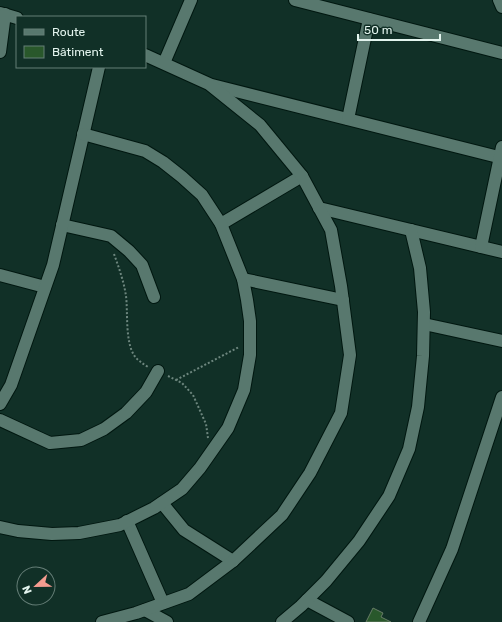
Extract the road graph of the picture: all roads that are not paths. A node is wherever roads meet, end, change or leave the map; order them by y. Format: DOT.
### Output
graph roads {
  1 [pos="191,0"];
  2 [pos="295,0"];
  3 [pos="499,0"];
  4 [pos="502,7"];
  5 [pos="2,14"];
  6 [pos="16,18"];
  7 [pos="369,19"];
  8 [pos="0,52"];
  9 [pos="502,53"];
  10 [pos="146,55"];
  11 [pos="164,63"];
  12 [pos="99,68"];
  13 [pos="208,84"];
  14 [pos="348,120"];
  15 [pos="83,134"];
  16 [pos="501,154"];
  17 [pos="302,176"];
  18 [pos="319,208"];
  19 [pos="221,224"];
  20 [pos="62,225"];
  21 [pos="411,230"];
  22 [pos="481,247"];
  23 [pos="502,252"];
  24 [pos="0,275"];
  25 [pos="243,279"];
  26 [pos="45,287"];
  27 [pos="154,297"];
  28 [pos="343,300"];
  29 [pos="424,324"];
  30 [pos="502,341"];
  31 [pos="158,371"];
  32 [pos="502,397"];
  33 [pos="0,404"];
  34 [pos="0,420"];
  35 [pos="162,503"];
  36 [pos="127,521"];
  37 [pos="0,527"];
  38 [pos="233,561"];
  39 [pos="307,600"];
  40 [pos="163,603"];
  41 [pos="145,610"];
  42 [pos="102,622"];
  43 [pos="166,622"];
  44 [pos="282,622"];
  45 [pos="348,622"];
  46 [pos="419,622"];
  1 -- 11 [label="street"];
  2 -- 7 [label="street"];
  3 -- 4 [label="street"];
  5 -- 6 [label="street"];
  5 -- 8 [label="street"];
  7 -- 9 [label="street"];
  7 -- 14 [label="street"];
  10 -- 11 [label="street"];
  11 -- 13 [label="street"];
  12 -- 15 [label="street"];
  13 -- 14 [label="street"];
  13 -- 17 [label="street"];
  14 -- 16 [label="street"];
  15 -- 19 [label="street"];
  15 -- 20 [label="street"];
  16 -- 22 [label="street"];
  17 -- 18 [label="street"];
  17 -- 19 [label="street"];
  18 -- 21 [label="street"];
  18 -- 28 [label="street"];
  19 -- 25 [label="street"];
  20 -- 26 [label="street"];
  20 -- 27 [label="street"];
  21 -- 22 [label="street"];
  21 -- 29 [label="street"];
  22 -- 23 [label="street"];
  24 -- 26 [label="street"];
  25 -- 28 [label="street"];
  25 -- 35 [label="street"];
  26 -- 33 [label="street"];
  28 -- 38 [label="street"];
  29 -- 30 [label="street"];
  29 -- 39 [label="street"];
  31 -- 34 [label="street"];
  32 -- 46 [label="street"];
  35 -- 36 [label="street"];
  35 -- 38 [label="street"];
  36 -- 37 [label="street"];
  36 -- 40 [label="street"];
  38 -- 40 [label="street"];
  39 -- 44 [label="street"];
  39 -- 45 [label="street"];
  40 -- 41 [label="street"];
  41 -- 42 [label="street"];
  41 -- 43 [label="street"];
}
